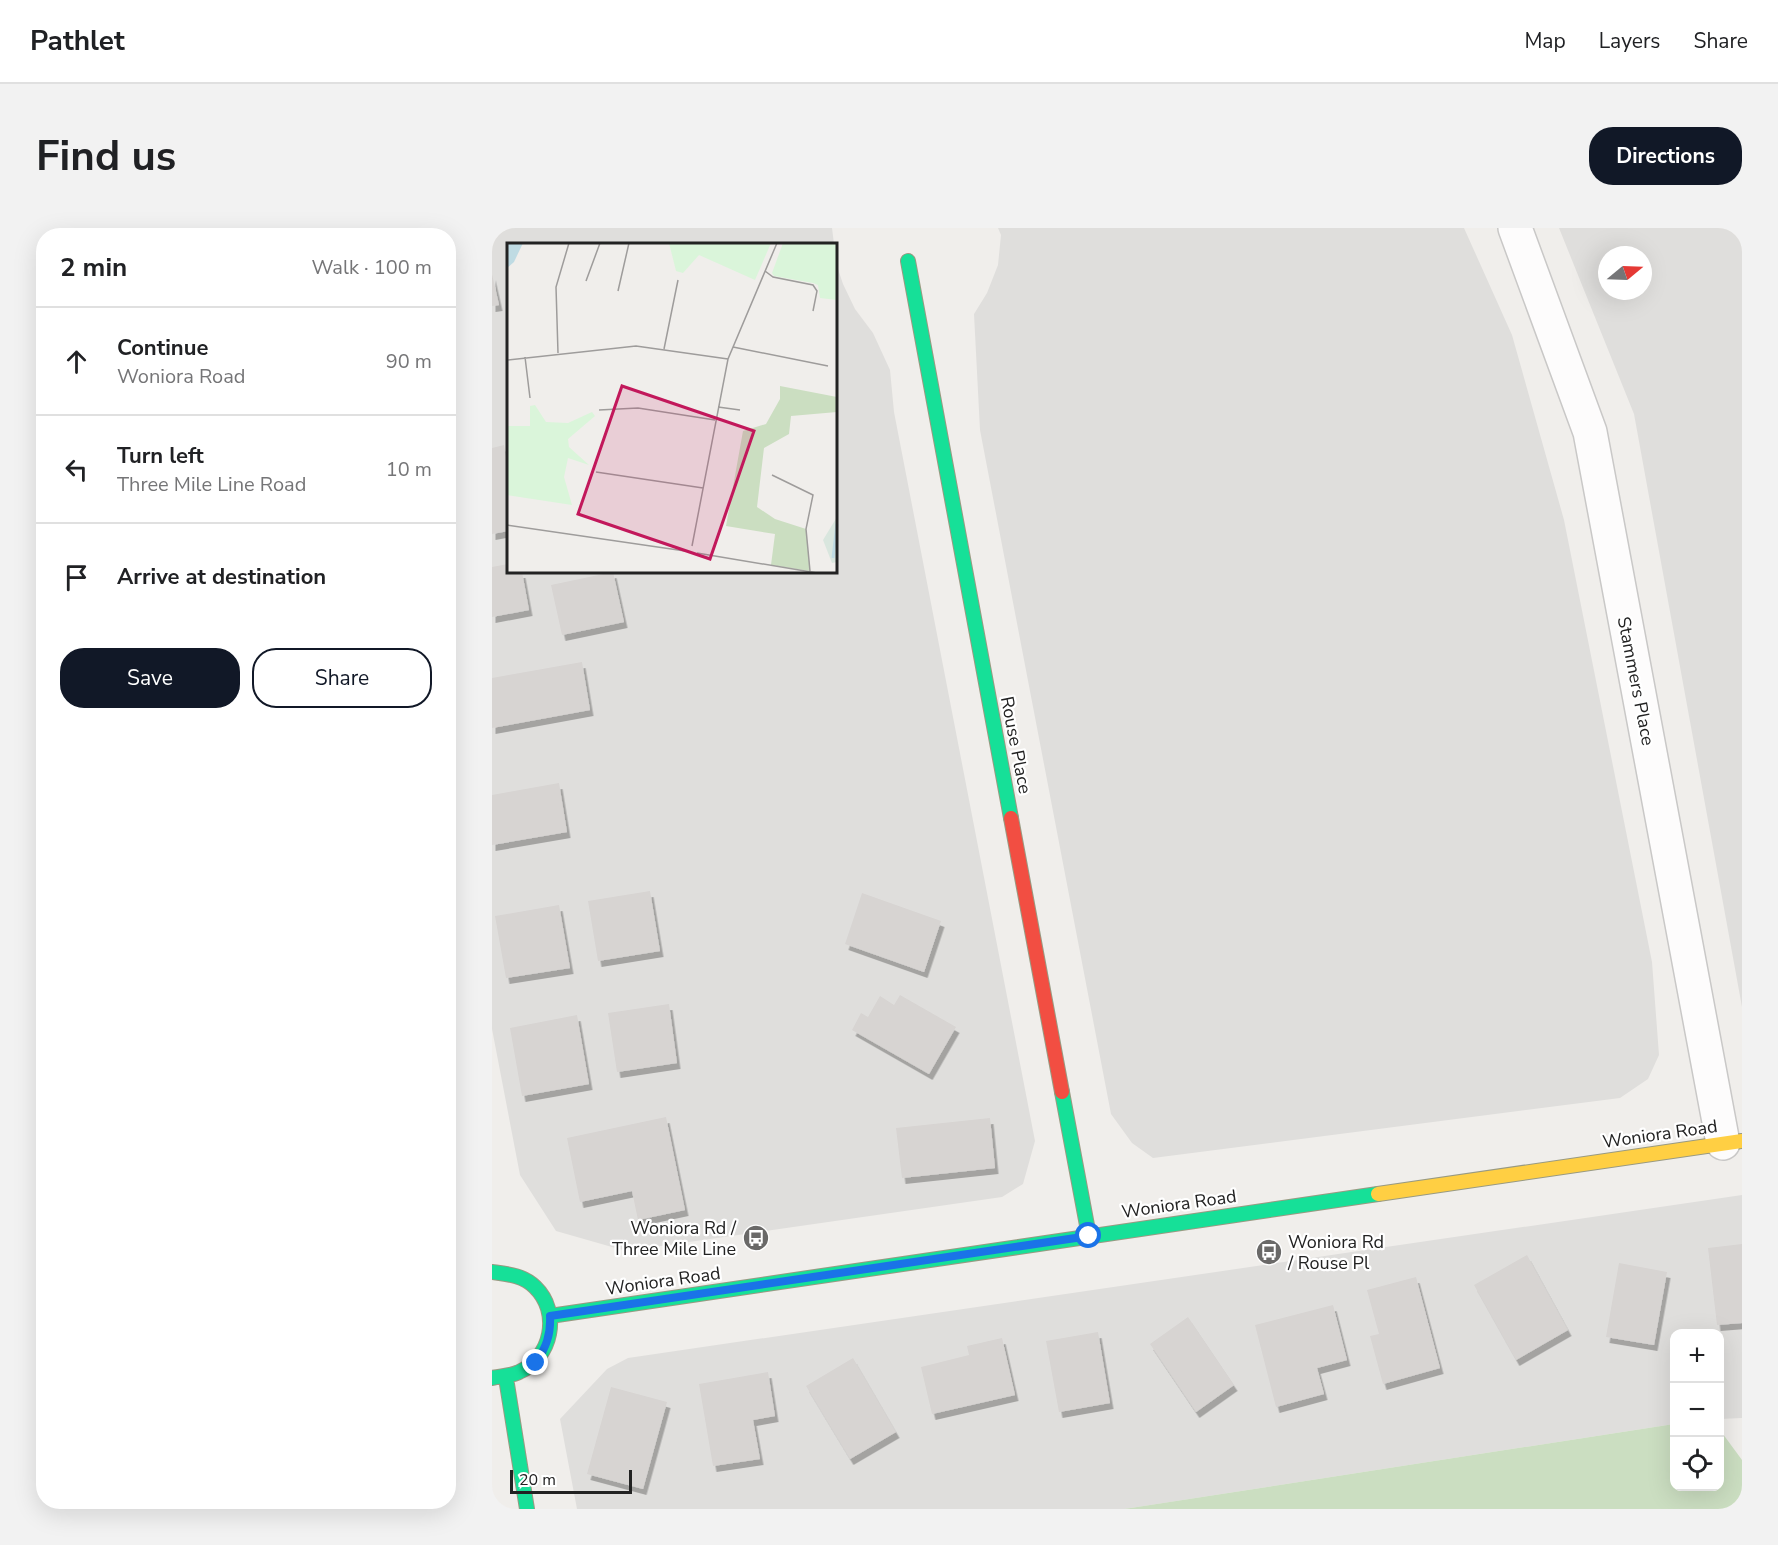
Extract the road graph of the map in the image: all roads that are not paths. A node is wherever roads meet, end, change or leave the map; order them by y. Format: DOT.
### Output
graph roads {
  1 [pos="1515,228"];
  2 [pos="908,261"];
  3 [pos="1732,1142"];
  4 [pos="1089,1236"];
  5 [pos="492,1272"];
  6 [pos="550,1316"];
  7 [pos="499,1378"];
  8 [pos="527,1509"];
  1 -- 3 [label="street, Stammers Place"];
  2 -- 4 [label="street, Rouse Place"];
  3 -- 4 [label="street, Woniora Road"];
  4 -- 6 [label="street, Woniora Road"];
  5 -- 6 [label="street"];
  6 -- 7 [label="street"];
  7 -- 8 [label="street"];
}
